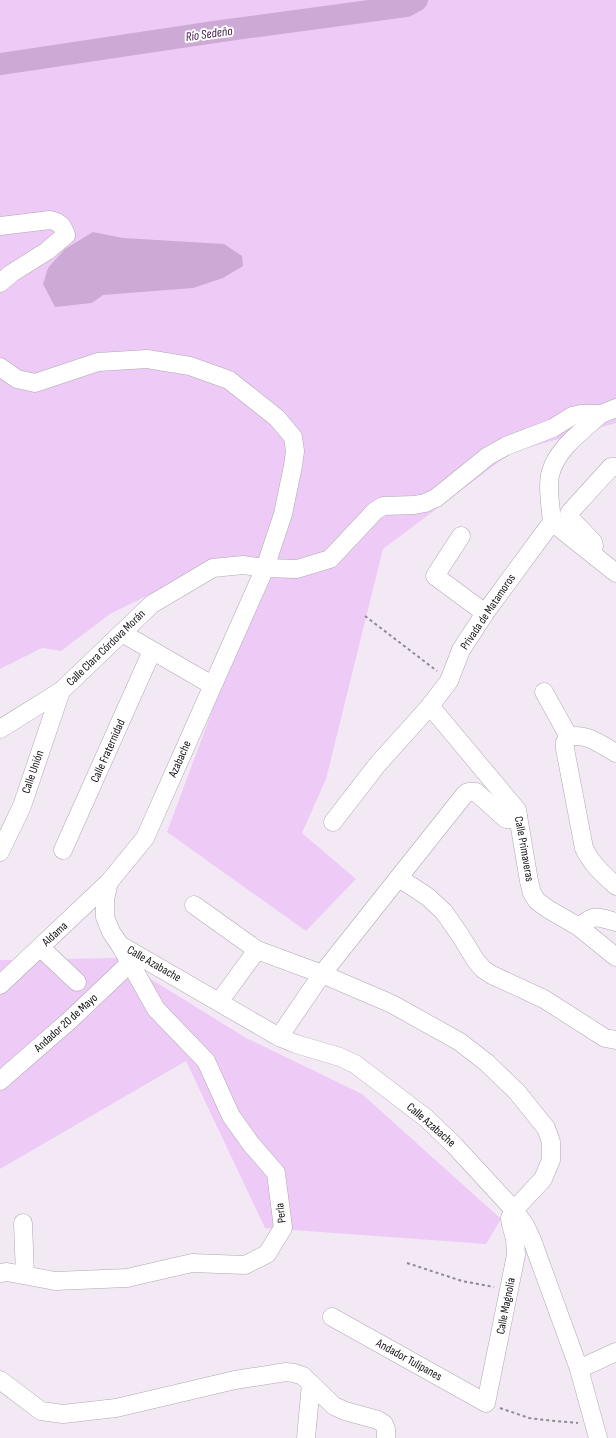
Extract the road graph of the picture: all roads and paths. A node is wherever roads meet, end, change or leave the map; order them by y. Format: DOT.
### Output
graph roads {
  1 [pos="0,226"];
  2 [pos="0,283"];
  3 [pos="0,367"];
  4 [pos="608,411"];
  5 [pos="616,467"];
  6 [pos="552,522"];
  7 [pos="461,536"];
  8 [pos="592,553"];
  9 [pos="266,568"];
  10 [pos="616,573"];
  11 [pos="485,614"];
  12 [pos="365,616"];
  13 [pos="122,633"];
  14 [pos="152,651"];
  15 [pos="449,681"];
  16 [pos="212,685"];
  17 [pos="61,691"];
  18 [pos="544,692"];
  19 [pos="430,706"];
  20 [pos="0,729"];
  21 [pos="569,736"];
  22 [pos="616,753"];
  23 [pos="518,816"];
  24 [pos="333,822"];
  25 [pos="63,850"];
  26 [pos="0,852"];
  27 [pos="399,878"];
  28 [pos="109,882"];
  29 [pos="616,886"];
  30 [pos="194,905"];
  31 [pos="616,922"];
  32 [pos="579,926"];
  33 [pos="120,945"];
  34 [pos="40,947"];
  35 [pos="257,950"];
  36 [pos="616,957"];
  37 [pos="130,963"];
  38 [pos="322,974"];
  39 [pos="77,982"];
  40 [pos="0,985"];
  41 [pos="220,1002"];
  42 [pos="279,1037"];
  43 [pos="616,1040"];
  44 [pos="0,1081"];
  45 [pos="514,1210"];
  46 [pos="23,1223"];
  47 [pos="407,1262"];
  48 [pos="0,1273"];
  49 [pos="25,1275"];
  50 [pos="509,1289"];
  51 [pos="332,1317"];
  52 [pos="616,1352"];
  53 [pos="579,1369"];
  54 [pos="0,1380"];
  55 [pos="311,1384"];
  56 [pos="486,1403"];
  57 [pos="580,1423"];
  58 [pos="385,1431"];
  59 [pos="306,1438"];
  60 [pos="598,1438"];
  1 -- 2 [label="street"];
  3 -- 9 [label="street, Azabache"];
  4 -- 6 [label="street"];
  4 -- 9 [label="street"];
  5 -- 8 [label="street"];
  6 -- 8 [label="street"];
  6 -- 11 [label="street, Privada de Matamoros"];
  7 -- 11 [label="street"];
  8 -- 10 [label="street"];
  9 -- 13 [label="street, Calle Clara Córdova Morán"];
  9 -- 16 [label="street, Azabache"];
  11 -- 15 [label="street, Privada de Matamoros"];
  12 -- 15 [label="path"];
  13 -- 14 [label="street"];
  13 -- 17 [label="street, Calle Clara Córdova Morán"];
  14 -- 16 [label="street"];
  14 -- 25 [label="street, Calle Fraternidad"];
  15 -- 19 [label="street, Privada de Matamoros"];
  16 -- 28 [label="street, Azabache"];
  17 -- 20 [label="street, Calle Clara Córdova Morán"];
  17 -- 26 [label="street, Calle Unión"];
  18 -- 21 [label="street"];
  19 -- 23 [label="street, Calle Primaveras"];
  19 -- 24 [label="street, Privada de Matamoros"];
  21 -- 22 [label="street"];
  21 -- 29 [label="street"];
  23 -- 27 [label="street"];
  23 -- 32 [label="street, Calle Primaveras"];
  27 -- 38 [label="street"];
  27 -- 43 [label="street"];
  28 -- 33 [label="street, Azabache"];
  28 -- 34 [label="street, Aldama"];
  30 -- 35 [label="street"];
  31 -- 32 [label="street"];
  32 -- 36 [label="street, Calle Primaveras"];
  33 -- 37 [label="street, Perla"];
  33 -- 41 [label="street, Calle Azabache"];
  34 -- 39 [label="street"];
  34 -- 40 [label="street, Aldama"];
  35 -- 38 [label="street"];
  35 -- 41 [label="street"];
  37 -- 44 [label="street, Andador 20 de Mayo"];
  37 -- 49 [label="street, Perla"];
  38 -- 42 [label="street"];
  38 -- 45 [label="street"];
  41 -- 42 [label="street, Calle Azabache"];
  42 -- 45 [label="street, Calle Azabache"];
  45 -- 50 [label="street, Calle Magnolia"];
  45 -- 53 [label="street, Calle Azabache"];
  46 -- 49 [label="street"];
  47 -- 50 [label="path"];
  48 -- 49 [label="street, Perla"];
  50 -- 56 [label="street, Calle Magnolia"];
  51 -- 56 [label="street, Andador Tulipanes"];
  52 -- 53 [label="street"];
  53 -- 60 [label="street, Calle Azabache"];
  54 -- 55 [label="street"];
  55 -- 58 [label="street"];
  55 -- 59 [label="street"];
  56 -- 57 [label="path"];
}
